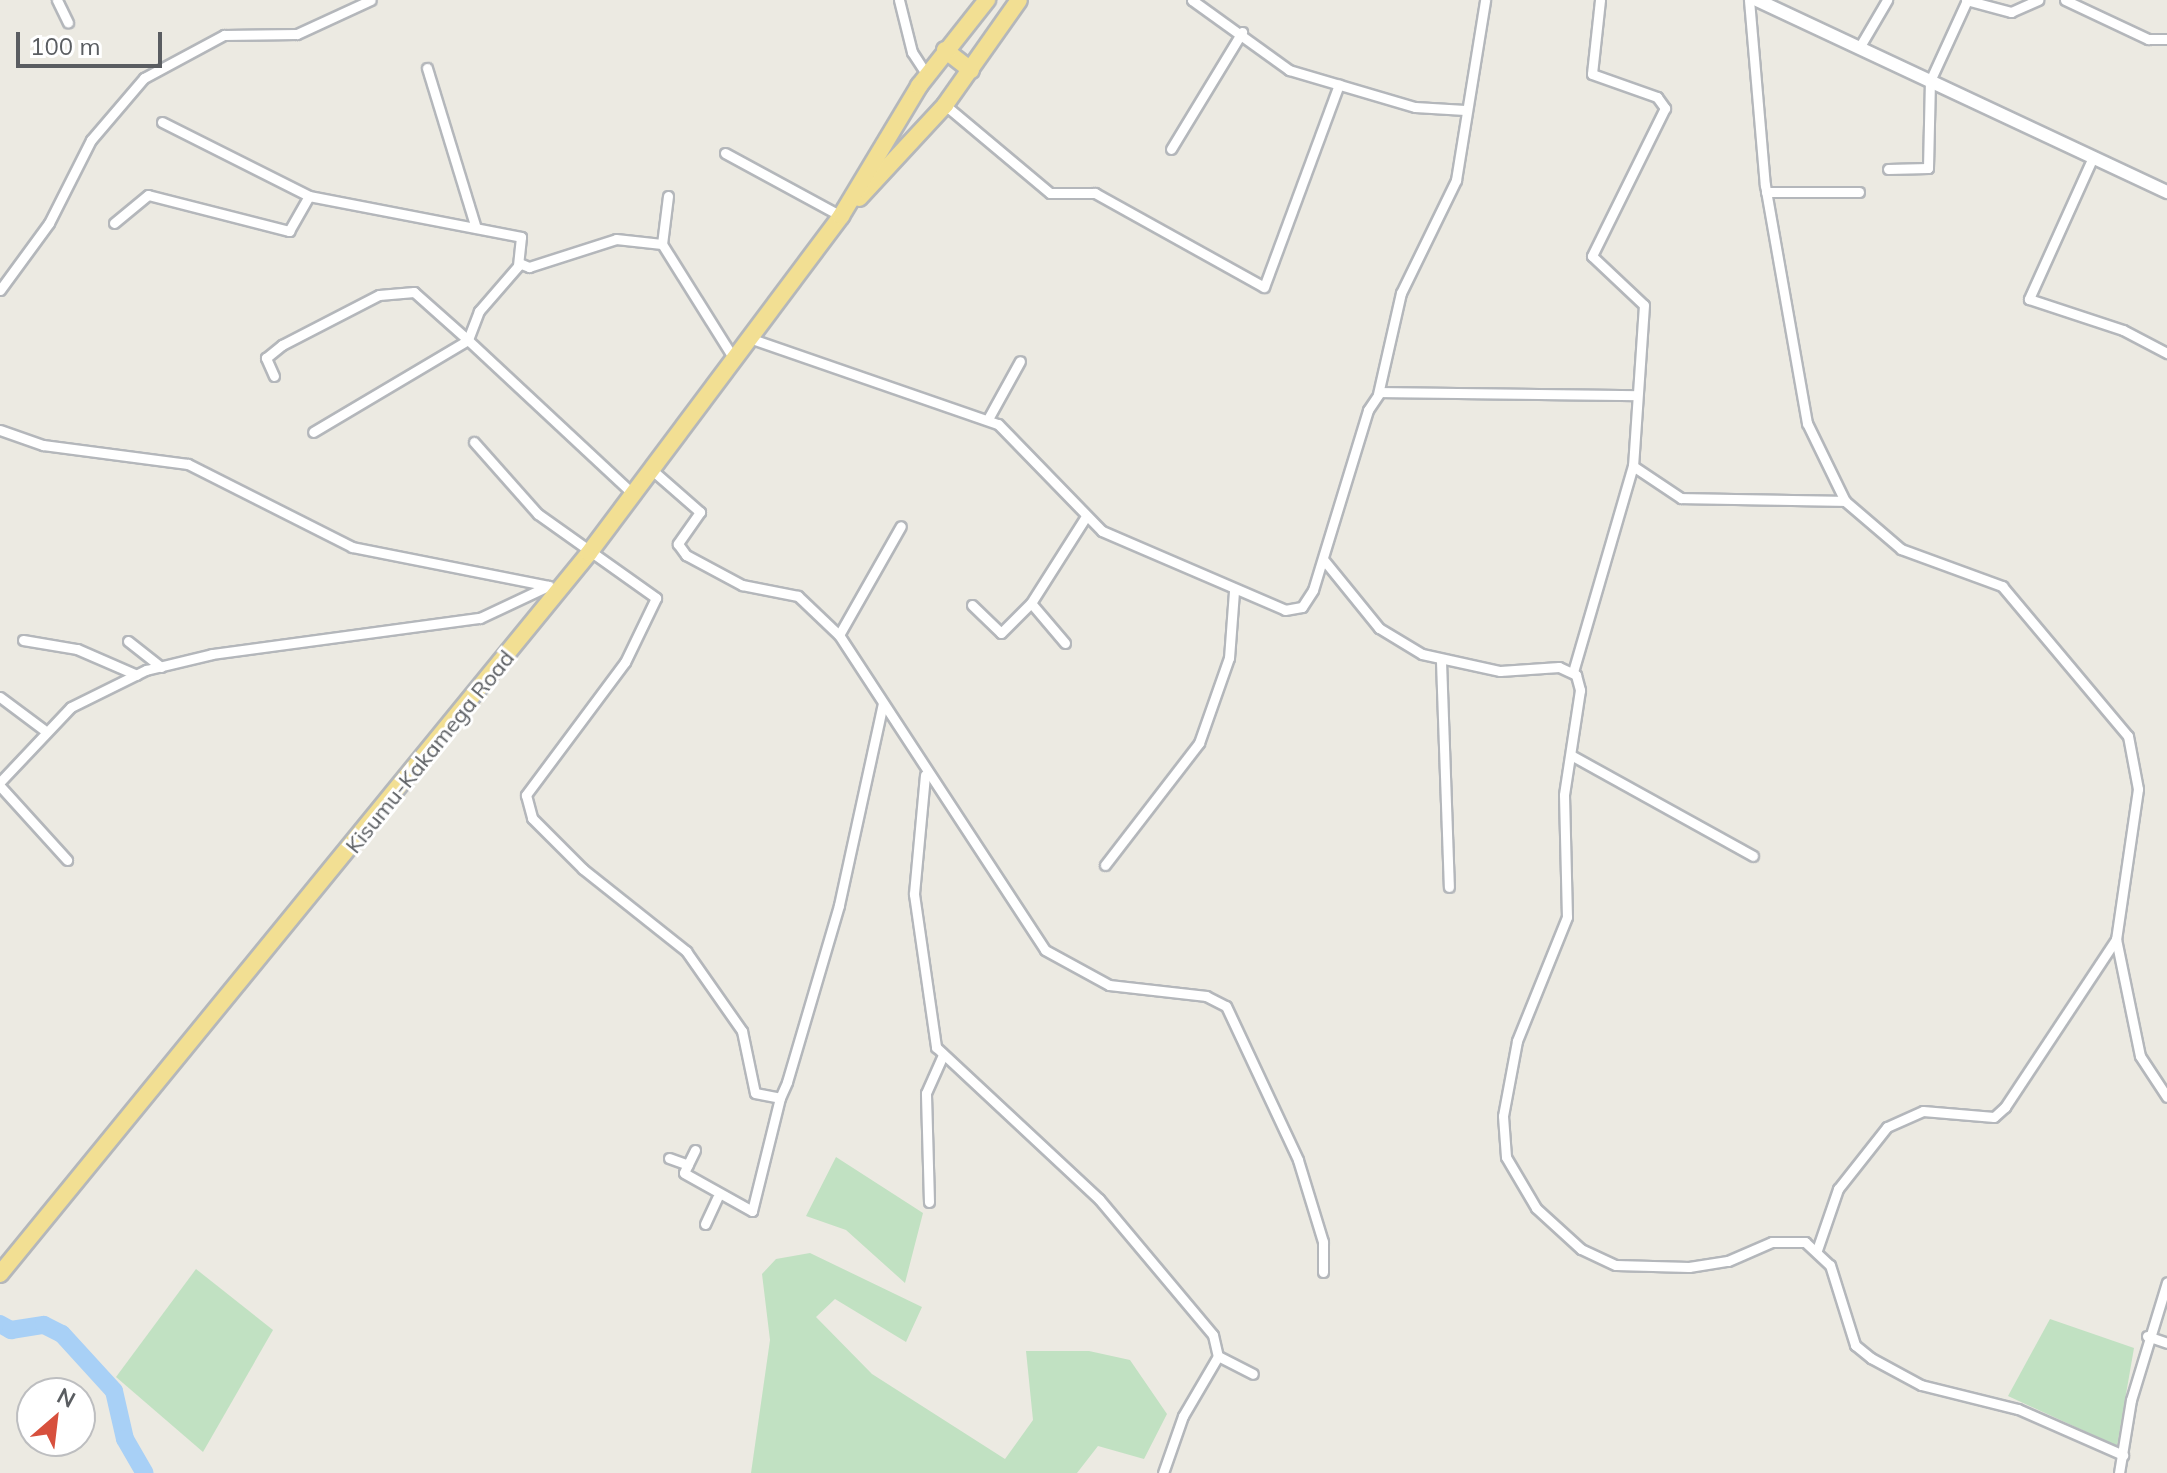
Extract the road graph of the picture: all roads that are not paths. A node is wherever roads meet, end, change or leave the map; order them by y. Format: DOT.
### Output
graph roads {
  1 [pos="57,0"];
  2 [pos="371,0"];
  3 [pos="899,0"];
  4 [pos="987,0"];
  5 [pos="1019,0"];
  6 [pos="1192,0"];
  7 [pos="1485,0"];
  8 [pos="1600,0"];
  9 [pos="1749,0"];
  10 [pos="1757,0"];
  11 [pos="1887,0"];
  12 [pos="1966,0"];
  13 [pos="2038,0"];
  14 [pos="2065,0"];
  15 [pos="68,23"];
  16 [pos="1242,32"];
  17 [pos="2167,39"];
  18 [pos="1859,48"];
  19 [pos="945,50"];
  20 [pos="427,68"];
  21 [pos="971,70"];
  22 [pos="927,75"];
  23 [pos="1930,81"];
  24 [pos="1339,84"];
  25 [pos="945,105"];
  26 [pos="1465,110"];
  27 [pos="162,122"];
  28 [pos="1171,149"];
  29 [pos="725,153"];
  30 [pos="2093,157"];
  31 [pos="1888,169"];
  32 [pos="1766,192"];
  33 [pos="1859,192"];
  34 [pos="2167,192"];
  35 [pos="309,196"];
  36 [pos="668,196"];
  37 [pos="841,216"];
  38 [pos="114,223"];
  39 [pos="476,228"];
  40 [pos="662,244"];
  41 [pos="519,263"];
  42 [pos="0,290"];
  43 [pos="749,338"];
  44 [pos="468,340"];
  45 [pos="2167,353"];
  46 [pos="734,359"];
  47 [pos="1020,361"];
  48 [pos="274,376"];
  49 [pos="1378,394"];
  50 [pos="1636,395"];
  51 [pos="988,419"];
  52 [pos="0,430"];
  53 [pos="313,432"];
  54 [pos="474,442"];
  55 [pos="1633,466"];
  56 [pos="652,470"];
  57 [pos="633,494"];
  58 [pos="1845,501"];
  59 [pos="1085,518"];
  60 [pos="901,526"];
  61 [pos="589,553"];
  62 [pos="1323,559"];
  63 [pos="554,588"];
  64 [pos="1234,591"];
  65 [pos="1031,603"];
  66 [pos="972,605"];
  67 [pos="839,635"];
  68 [pos="23,640"];
  69 [pos="128,641"];
  70 [pos="1065,643"];
  71 [pos="1441,661"];
  72 [pos="161,667"];
  73 [pos="1573,672"];
  74 [pos="137,675"];
  75 [pos="0,697"];
  76 [pos="883,704"];
  77 [pos="43,729"];
  78 [pos="1571,755"];
  79 [pos="925,775"];
  80 [pos="0,784"];
  81 [pos="1753,856"];
  82 [pos="67,860"];
  83 [pos="1105,865"];
  84 [pos="1449,887"];
  85 [pos="2116,939"];
  86 [pos="943,1055"];
  87 [pos="2167,1097"];
  88 [pos="780,1098"];
  89 [pos="695,1150"];
  90 [pos="669,1158"];
  91 [pos="688,1165"];
  92 [pos="717,1198"];
  93 [pos="929,1202"];
  94 [pos="705,1224"];
  95 [pos="1817,1250"];
  96 [pos="1323,1272"];
  97 [pos="0,1274"];
  98 [pos="2167,1282"];
  99 [pos="2147,1336"];
  100 [pos="2167,1343"];
  101 [pos="1218,1356"];
  102 [pos="1253,1374"];
  103 [pos="2123,1455"];
  104 [pos="1163,1473"];
  105 [pos="2119,1473"];
  1 -- 15 [label="street"];
  2 -- 42 [label="street"];
  3 -- 22 [label="street"];
  4 -- 19 [label="highway, Kisumu-Kakamega Road"];
  5 -- 21 [label="highway, Kisumu-Kakamega Road"];
  6 -- 16 [label="street"];
  7 -- 26 [label="street"];
  8 -- 50 [label="street"];
  9 -- 32 [label="street"];
  10 -- 18 [label="main road"];
  11 -- 18 [label="street"];
  12 -- 13 [label="street"];
  12 -- 23 [label="street"];
  14 -- 17 [label="street"];
  16 -- 24 [label="street"];
  16 -- 28 [label="street"];
  18 -- 23 [label="main road"];
  19 -- 21 [label="highway"];
  19 -- 22 [label="highway, Kisumu-Kakamega Road"];
  20 -- 39 [label="street"];
  21 -- 25 [label="highway, Kisumu-Kakamega Road"];
  22 -- 37 [label="highway, Kisumu-Kakamega Road"];
  23 -- 30 [label="main road"];
  23 -- 31 [label="street"];
  24 -- 25 [label="street"];
  24 -- 26 [label="street"];
  25 -- 37 [label="highway, Kisumu-Kakamega Road"];
  26 -- 49 [label="street"];
  27 -- 35 [label="street"];
  29 -- 37 [label="street"];
  30 -- 34 [label="main road"];
  30 -- 45 [label="street"];
  32 -- 33 [label="street"];
  32 -- 58 [label="street"];
  35 -- 38 [label="street"];
  35 -- 39 [label="street"];
  36 -- 40 [label="street"];
  37 -- 43 [label="highway, Kisumu-Kakamega Road"];
  39 -- 41 [label="street"];
  40 -- 41 [label="street"];
  40 -- 46 [label="street"];
  41 -- 44 [label="street"];
  43 -- 46 [label="highway, Kisumu-Kakamega Road"];
  43 -- 51 [label="street"];
  44 -- 48 [label="street"];
  44 -- 53 [label="street"];
  44 -- 57 [label="street"];
  46 -- 56 [label="highway, Kisumu-Kakamega Road"];
  47 -- 51 [label="street"];
  49 -- 50 [label="street"];
  49 -- 62 [label="street"];
  50 -- 55 [label="street"];
  51 -- 59 [label="street"];
  52 -- 63 [label="street"];
  54 -- 61 [label="street"];
  55 -- 58 [label="street"];
  55 -- 73 [label="street"];
  56 -- 57 [label="highway, Kisumu-Kakamega Road"];
  56 -- 67 [label="street"];
  57 -- 61 [label="highway, Kisumu-Kakamega Road"];
  58 -- 85 [label="street"];
  59 -- 64 [label="street"];
  59 -- 65 [label="street"];
  60 -- 67 [label="street"];
  61 -- 63 [label="highway, Kisumu-Kakamega Road"];
  61 -- 88 [label="street"];
  62 -- 64 [label="street"];
  62 -- 71 [label="street"];
  63 -- 72 [label="street"];
  63 -- 97 [label="highway, Kisumu-Kakamega Road"];
  64 -- 83 [label="street"];
  65 -- 66 [label="street"];
  65 -- 70 [label="street"];
  67 -- 76 [label="street"];
  68 -- 74 [label="street"];
  69 -- 72 [label="street"];
  71 -- 73 [label="street"];
  71 -- 84 [label="street"];
  72 -- 74 [label="street"];
  73 -- 78 [label="street"];
  74 -- 77 [label="street"];
  75 -- 77 [label="street"];
  76 -- 79 [label="street"];
  76 -- 88 [label="street"];
  77 -- 80 [label="street"];
  78 -- 81 [label="street"];
  78 -- 95 [label="street"];
  79 -- 86 [label="street"];
  79 -- 96 [label="street"];
  80 -- 82 [label="street"];
  85 -- 87 [label="street"];
  85 -- 95 [label="street"];
  86 -- 93 [label="street"];
  86 -- 101 [label="street"];
  88 -- 92 [label="street"];
  89 -- 91 [label="street"];
  90 -- 91 [label="street"];
  91 -- 92 [label="street"];
  92 -- 94 [label="street"];
  95 -- 103 [label="street"];
  98 -- 99 [label="street"];
  99 -- 100 [label="street"];
  99 -- 103 [label="street"];
  101 -- 102 [label="street"];
  101 -- 104 [label="street"];
  103 -- 105 [label="street"];
}
